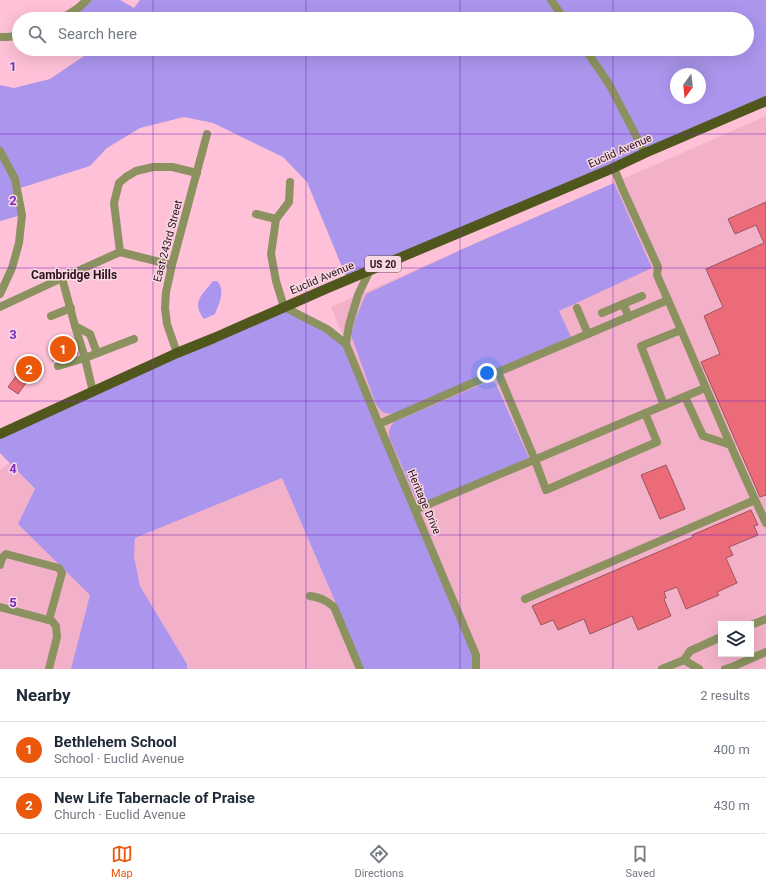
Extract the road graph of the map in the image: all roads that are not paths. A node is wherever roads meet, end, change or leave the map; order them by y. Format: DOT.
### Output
graph roads {
  1 [pos="87,0"];
  2 [pos="551,0"];
  3 [pos="72,12"];
  4 [pos="559,12"];
  5 [pos="0,37"];
  6 [pos="12,37"];
  7 [pos="590,56"];
  8 [pos="766,101"];
  9 [pos="207,134"];
  10 [pos="0,151"];
  11 [pos="645,153"];
  12 [pos="614,168"];
  13 [pos="197,172"];
  14 [pos="290,182"];
  15 [pos="256,214"];
  16 [pos="276,219"];
  17 [pos="120,252"];
  18 [pos="172,265"];
  19 [pos="370,270"];
  20 [pos="62,278"];
  21 [pos="0,294"];
  22 [pos="642,296"];
  23 [pos="668,300"];
  24 [pos="623,304"];
  25 [pos="0,307"];
  26 [pos="284,307"];
  27 [pos="71,308"];
  28 [pos="577,308"];
  29 [pos="602,314"];
  30 [pos="51,316"];
  31 [pos="628,317"];
  32 [pos="75,326"];
  33 [pos="681,330"];
  34 [pos="588,334"];
  35 [pos="134,339"];
  36 [pos="346,344"];
  37 [pos="97,353"];
  38 [pos="177,353"];
  39 [pos="86,358"];
  40 [pos="58,366"];
  41 [pos="498,372"];
  42 [pos="705,388"];
  43 [pos="93,392"];
  44 [pos="685,397"];
  45 [pos="664,405"];
  46 [pos="645,413"];
  47 [pos="379,424"];
  48 [pos="1,432"];
  49 [pos="731,445"];
  50 [pos="535,460"];
  51 [pos="755,500"];
  52 [pos="415,510"];
  53 [pos="766,523"];
  54 [pos="0,565"];
  55 [pos="310,596"];
  56 [pos="525,599"];
  57 [pos="0,607"];
  58 [pos="766,619"];
  59 [pos="49,620"];
  60 [pos="754,624"];
  61 [pos="718,638"];
  62 [pos="766,652"];
  63 [pos="684,660"];
  64 [pos="49,669"];
  65 [pos="360,669"];
  66 [pos="476,669"];
  67 [pos="662,669"];
  68 [pos="699,669"];
  69 [pos="725,669"];
  1 -- 3 [label="street"];
  2 -- 4 [label="street"];
  5 -- 6 [label="street"];
  7 -- 11 [label="street"];
  8 -- 11 [label="main road, Euclid Avenue / US 20"];
  9 -- 13 [label="street, East 243rd Street"];
  10 -- 21 [label="street"];
  11 -- 12 [label="main road, Euclid Avenue / US 20"];
  12 -- 19 [label="main road, Euclid Avenue / US 20"];
  12 -- 23 [label="street"];
  13 -- 17 [label="street"];
  13 -- 18 [label="street, East 243rd Street"];
  14 -- 16 [label="street"];
  15 -- 16 [label="street"];
  16 -- 26 [label="street"];
  17 -- 18 [label="street"];
  17 -- 20 [label="street"];
  18 -- 38 [label="street, East 243rd Street"];
  19 -- 26 [label="main road, Euclid Avenue / US 20"];
  19 -- 36 [label="street"];
  20 -- 25 [label="street"];
  20 -- 27 [label="street"];
  22 -- 24 [label="street"];
  23 -- 31 [label="street"];
  23 -- 33 [label="street"];
  24 -- 29 [label="street"];
  24 -- 31 [label="street"];
  26 -- 36 [label="street, Heritage Drive"];
  26 -- 38 [label="main road, Euclid Avenue / US 20"];
  27 -- 30 [label="street"];
  27 -- 32 [label="street"];
  28 -- 34 [label="street"];
  31 -- 34 [label="street"];
  32 -- 37 [label="street"];
  32 -- 39 [label="street"];
  33 -- 42 [label="street"];
  33 -- 45 [label="street"];
  34 -- 41 [label="street"];
  35 -- 37 [label="street"];
  36 -- 47 [label="street, Heritage Drive"];
  37 -- 39 [label="street"];
  38 -- 43 [label="main road, Euclid Avenue / US 20"];
  39 -- 40 [label="street"];
  39 -- 43 [label="street"];
  41 -- 47 [label="street"];
  41 -- 50 [label="street"];
  42 -- 44 [label="street"];
  42 -- 49 [label="street"];
  43 -- 48 [label="main road, Euclid Avenue / US 20"];
  44 -- 45 [label="street"];
  44 -- 49 [label="street"];
  45 -- 46 [label="street"];
  46 -- 50 [label="street"];
  46 -- 50 [label="street"];
  47 -- 52 [label="street, Heritage Drive"];
  49 -- 51 [label="street"];
  50 -- 52 [label="street"];
  51 -- 53 [label="street"];
  51 -- 56 [label="street"];
  52 -- 66 [label="street, Heritage Drive"];
  54 -- 59 [label="street"];
  55 -- 65 [label="street"];
  57 -- 59 [label="street"];
  58 -- 60 [label="street"];
  59 -- 64 [label="street"];
  61 -- 63 [label="street"];
  62 -- 69 [label="street"];
  63 -- 67 [label="street"];
  63 -- 68 [label="street"];
}
